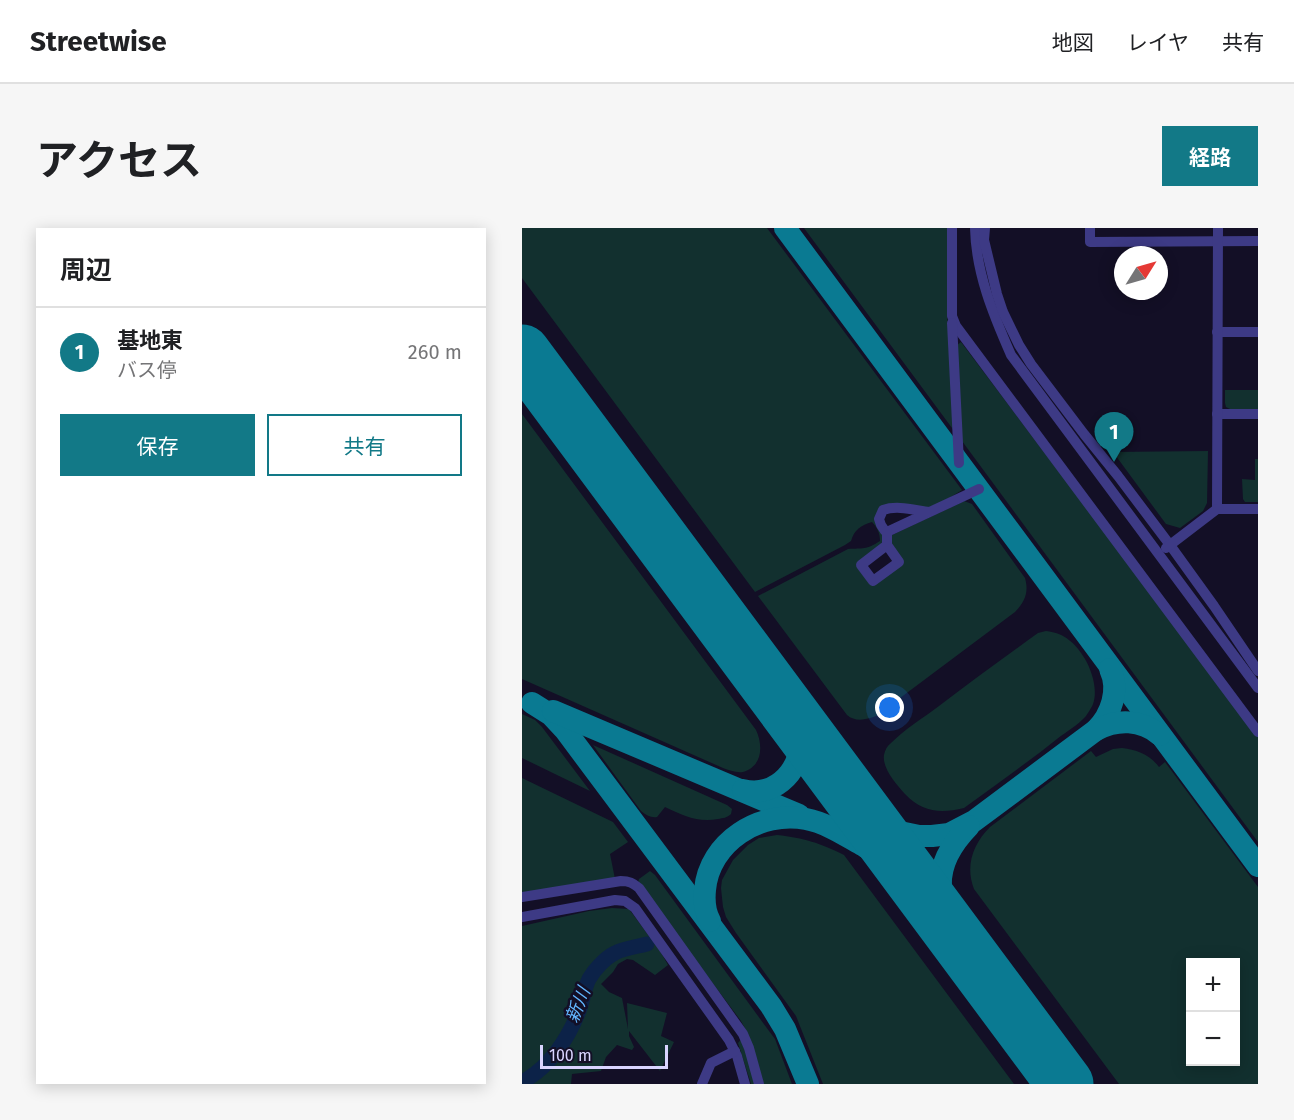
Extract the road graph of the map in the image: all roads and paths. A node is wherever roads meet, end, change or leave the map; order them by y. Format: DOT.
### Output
graph roads {
  1 [pos="952,228"];
  2 [pos="975,228"];
  3 [pos="985,228"];
  4 [pos="1090,228"];
  5 [pos="1218,228"];
  6 [pos="1218,241"];
  7 [pos="1258,241"];
  8 [pos="952,316"];
  9 [pos="1218,332"];
  10 [pos="1258,332"];
  11 [pos="1217,414"];
  12 [pos="1258,414"];
  13 [pos="959,463"];
  14 [pos="979,489"];
  15 [pos="1217,509"];
  16 [pos="1258,509"];
  17 [pos="929,512"];
  18 [pos="887,531"];
  19 [pos="887,545"];
  20 [pos="1170,545"];
  21 [pos="1158,553"];
  22 [pos="1258,671"];
  23 [pos="1258,688"];
  24 [pos="1258,732"];
  25 [pos="522,897"];
  26 [pos="522,917"];
  27 [pos="735,1051"];
  28 [pos="702,1084"];
  29 [pos="745,1084"];
  30 [pos="759,1084"];
  1 -- 8 [label="street"];
  2 -- 21 [label="street"];
  3 -- 20 [label="street"];
  4 -- 6 [label="street"];
  5 -- 6 [label="street"];
  6 -- 7 [label="street"];
  6 -- 9 [label="street"];
  8 -- 13 [label="street"];
  8 -- 24 [label="street"];
  9 -- 10 [label="street"];
  9 -- 11 [label="street"];
  11 -- 12 [label="street"];
  11 -- 15 [label="street"];
  14 -- 17 [label="street"];
  15 -- 16 [label="street"];
  15 -- 20 [label="street"];
  17 -- 18 [label="street"];
  17 -- 18 [label="street"];
  18 -- 19 [label="street"];
  20 -- 21 [label="street"];
  20 -- 22 [label="street"];
  21 -- 23 [label="street"];
  25 -- 30 [label="street"];
  26 -- 27 [label="street"];
  27 -- 28 [label="street"];
  27 -- 29 [label="street"];
}
